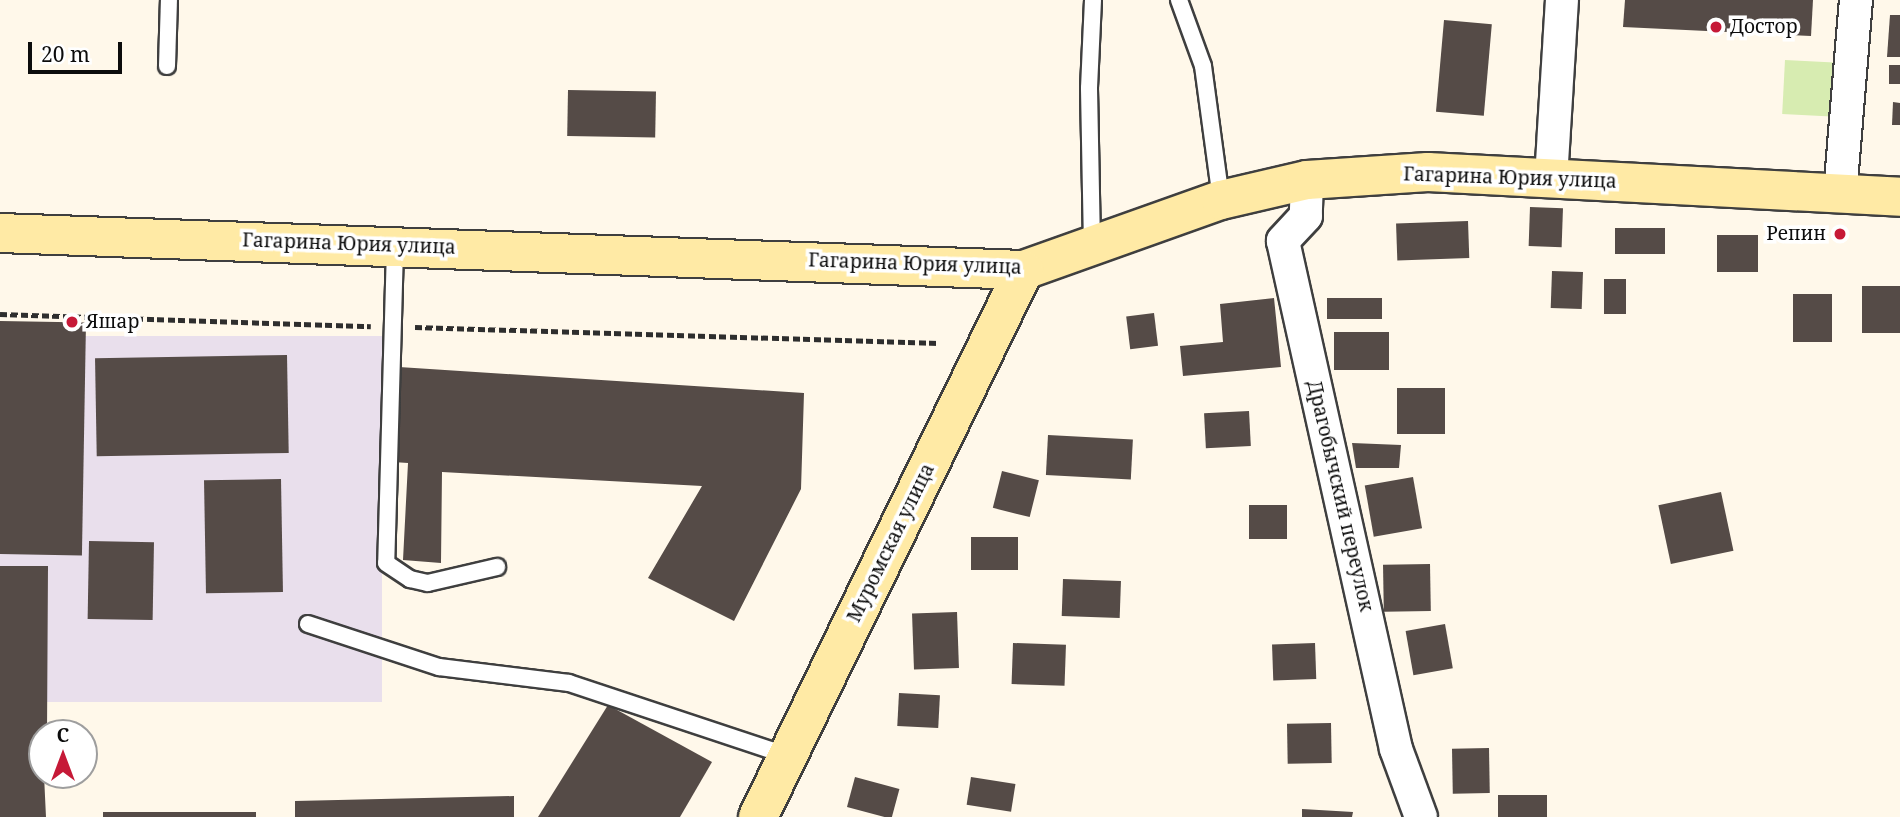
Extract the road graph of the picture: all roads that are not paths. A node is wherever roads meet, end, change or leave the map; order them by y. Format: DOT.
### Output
graph roads {
  1 [pos="169,0"];
  2 [pos="1093,0"];
  3 [pos="1179,0"];
  4 [pos="1562,0"];
  5 [pos="1856,0"];
  6 [pos="167,66"];
  7 [pos="1551,179"];
  8 [pos="1307,180"];
  9 [pos="1840,194"];
  10 [pos="1900,197"];
  11 [pos="1221,200"];
  12 [pos="0,233"];
  13 [pos="395,245"];
  14 [pos="1093,247"];
  15 [pos="1024,270"];
  16 [pos="497,567"];
  17 [pos="308,624"];
  18 [pos="788,756"];
  19 [pos="758,817"];
  20 [pos="1421,817"];
  1 -- 6 [label="lane"];
  2 -- 14 [label="lane"];
  3 -- 11 [label="lane"];
  4 -- 7 [label="street"];
  5 -- 9 [label="street"];
  7 -- 8 [label="main road, Гагарина Юрия улица"];
  7 -- 9 [label="main road, Гагарина Юрия улица"];
  8 -- 11 [label="main road, Гагарина Юрия улица"];
  8 -- 20 [label="street, Драгобычский переулок"];
  9 -- 10 [label="main road, Гагарина Юрия улица"];
  11 -- 14 [label="main road, Гагарина Юрия улица"];
  12 -- 13 [label="main road, Гагарина Юрия улица"];
  13 -- 15 [label="main road, Гагарина Юрия улица"];
  13 -- 16 [label="lane"];
  14 -- 15 [label="main road, Гагарина Юрия улица"];
  15 -- 18 [label="main road, Муромская улица"];
  17 -- 18 [label="lane"];
  18 -- 19 [label="main road, Муромская улица"];
}
